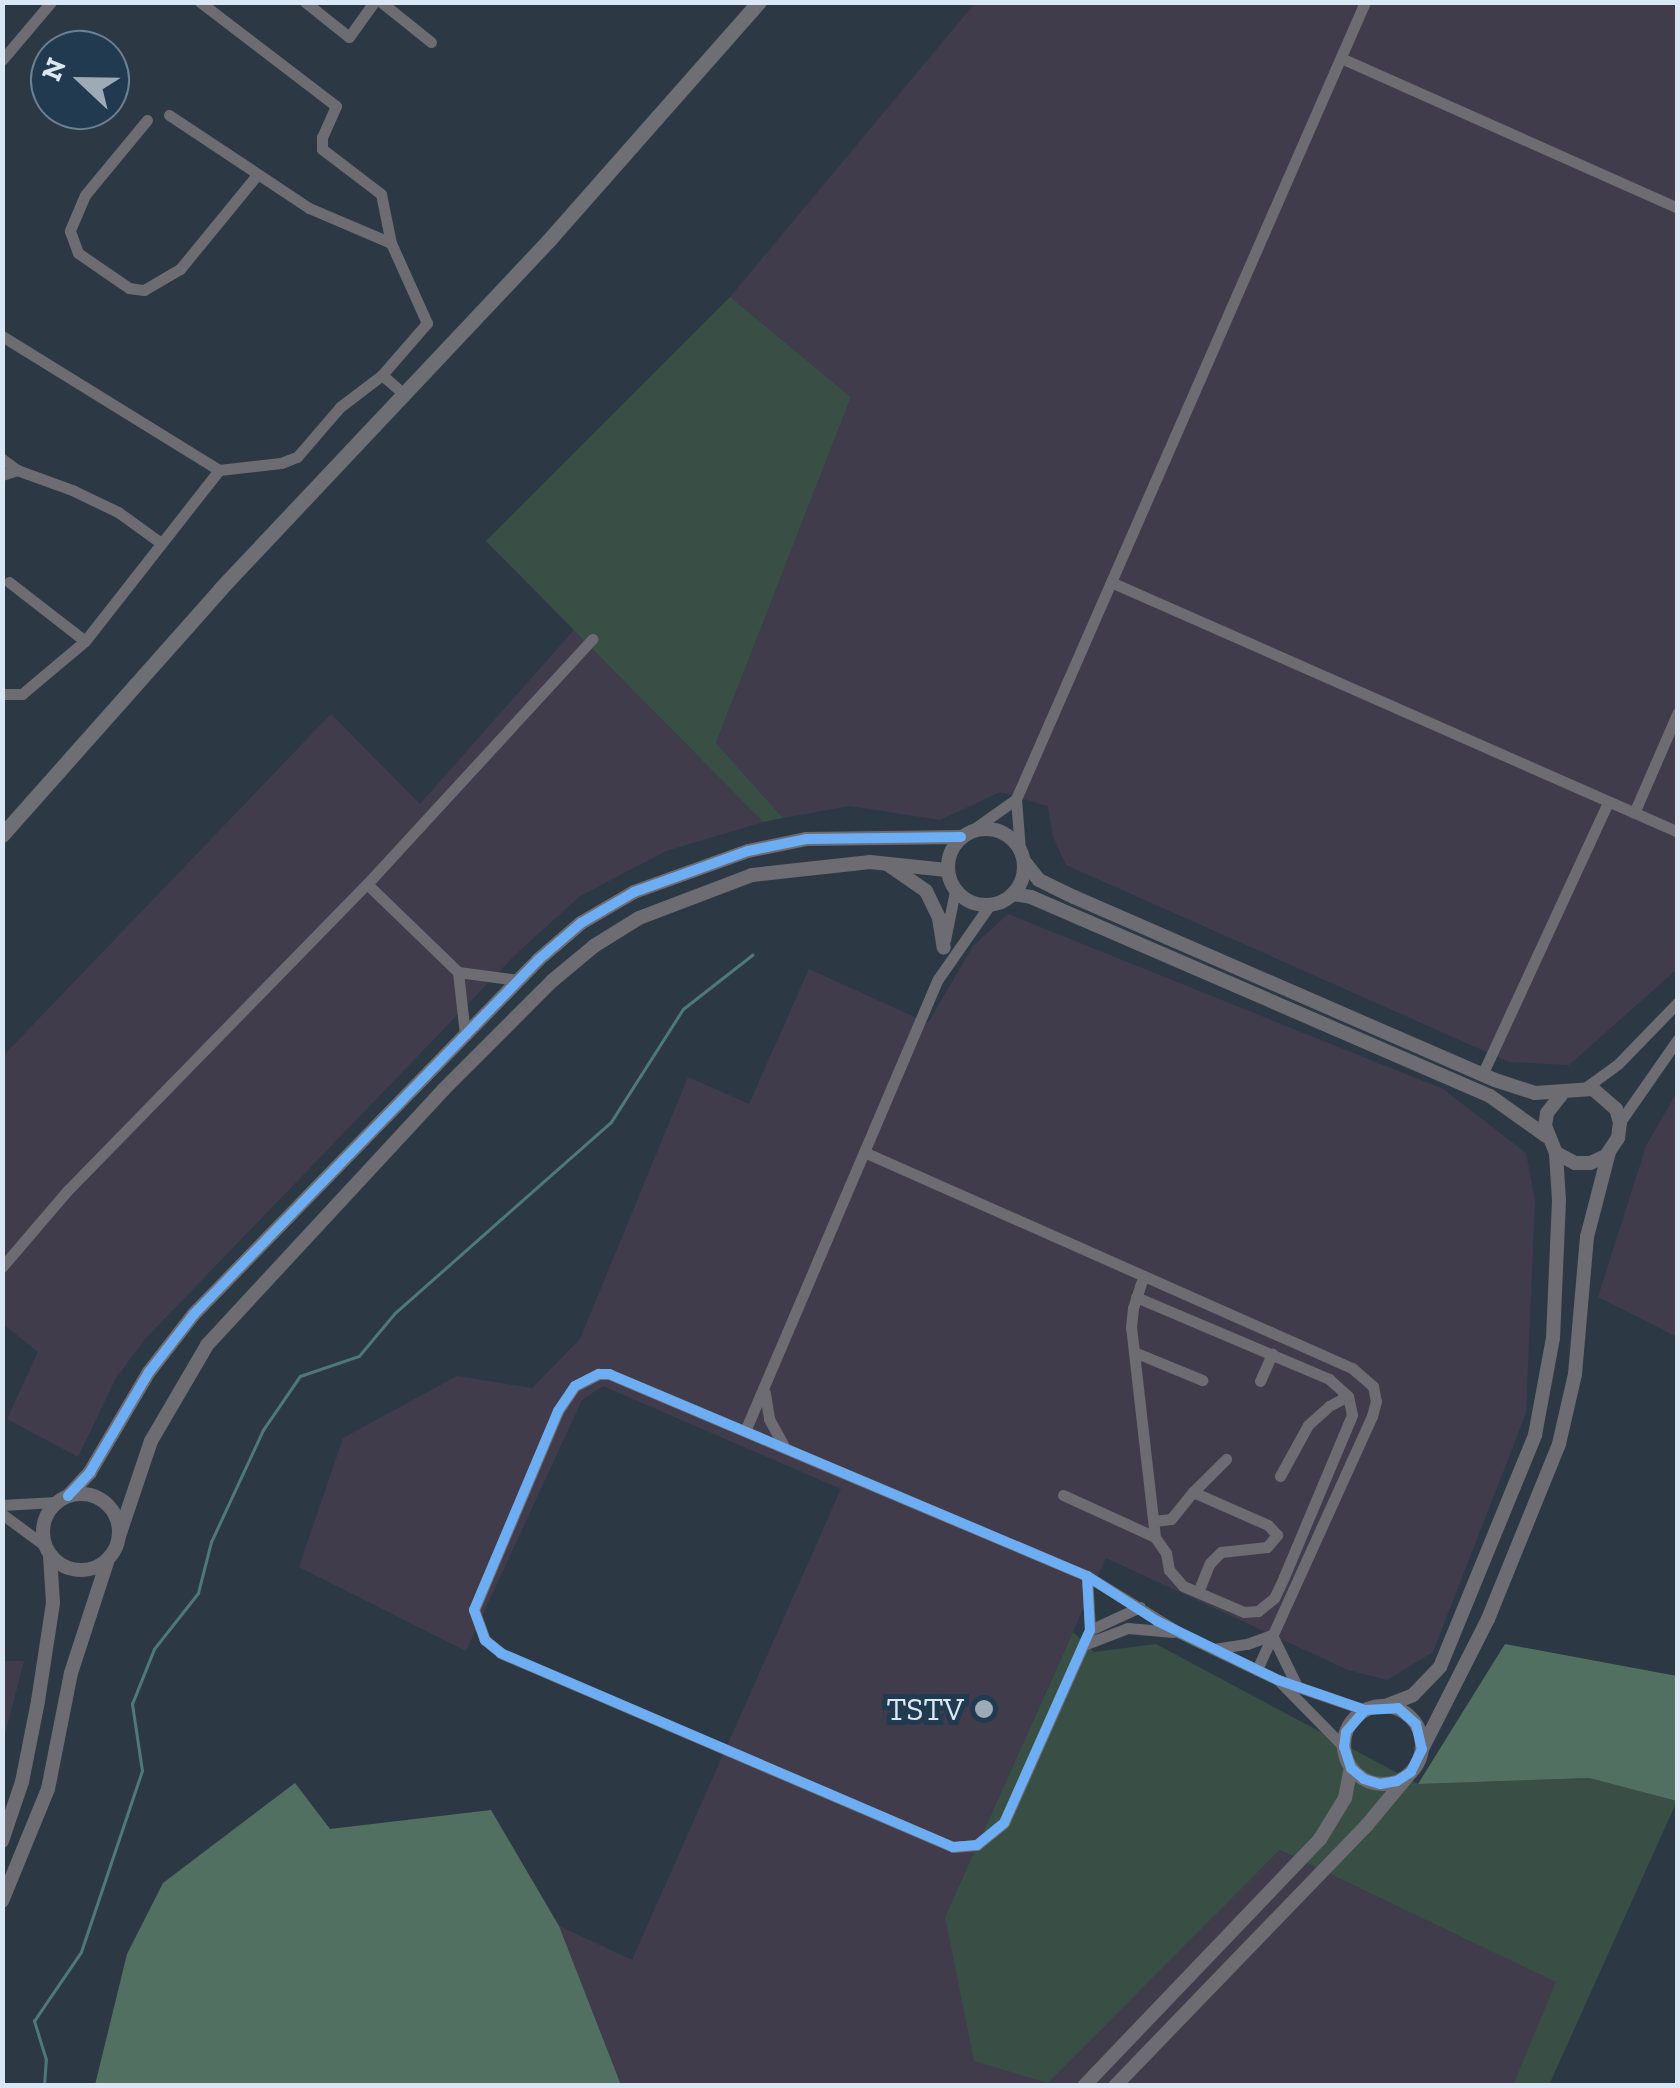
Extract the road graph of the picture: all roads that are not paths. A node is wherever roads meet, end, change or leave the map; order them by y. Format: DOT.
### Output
graph roads {
  1 [pos="51,2"];
  2 [pos="200,2"];
  3 [pos="306,2"];
  4 [pos="378,2"];
  5 [pos="759,2"];
  6 [pos="1365,2"];
  7 [pos="431,42"];
  8 [pos="1342,58"];
  9 [pos="2,60"];
  10 [pos="170,116"];
  11 [pos="147,120"];
  12 [pos="257,175"];
  13 [pos="1678,208"];
  14 [pos="391,243"];
  15 [pos="6,342"];
  16 [pos="382,375"];
  17 [pos="402,393"];
  18 [pos="2,460"];
  19 [pos="17,470"];
  20 [pos="219,470"];
  21 [pos="2,475"];
  22 [pos="162,543"];
  23 [pos="9,582"];
  24 [pos="1113,583"];
  25 [pos="592,640"];
  26 [pos="85,641"];
  27 [pos="2,694"];
  28 [pos="1678,712"];
  29 [pos="1016,799"];
  30 [pos="1608,802"];
  31 [pos="1634,813"];
  32 [pos="1678,832"];
  33 [pos="966,834"];
  34 [pos="2,836"];
  35 [pos="1022,855"];
  36 [pos="885,863"];
  37 [pos="947,870"];
  38 [pos="366,884"];
  39 [pos="955,891"];
  40 [pos="1013,894"];
  41 [pos="989,906"];
  42 [pos="944,948"];
  43 [pos="458,972"];
  44 [pos="938,978"];
  45 [pos="518,980"];
  46 [pos="1678,1002"];
  47 [pos="465,1034"];
  48 [pos="1678,1039"];
  49 [pos="1482,1074"];
  50 [pos="1586,1088"];
  51 [pos="1561,1095"];
  52 [pos="1620,1122"];
  53 [pos="1546,1136"];
  54 [pos="864,1152"];
  55 [pos="1609,1152"];
  56 [pos="1556,1153"];
  57 [pos="2,1267"];
  58 [pos="1144,1276"];
  59 [pos="1136,1297"];
  60 [pos="1134,1352"];
  61 [pos="1272,1354"];
  62 [pos="1202,1380"];
  63 [pos="1260,1381"];
  64 [pos="765,1390"];
  65 [pos="1348,1396"];
  66 [pos="746,1430"];
  67 [pos="784,1444"];
  68 [pos="1226,1459"];
  69 [pos="1280,1476"];
  70 [pos="1193,1492"];
  71 [pos="1063,1495"];
  72 [pos="62,1499"];
  73 [pos="2,1505"];
  74 [pos="2,1514"];
  75 [pos="1154,1521"];
  76 [pos="120,1536"];
  77 [pos="1155,1537"];
  78 [pos="47,1550"];
  79 [pos="108,1559"];
  80 [pos="1087,1576"];
  81 [pos="1198,1592"];
  82 [pos="1140,1607"];
  83 [pos="1090,1630"];
  84 [pos="1180,1633"];
  85 [pos="1272,1635"];
  86 [pos="1082,1647"];
  87 [pos="1214,1649"];
  88 [pos="1257,1670"];
  89 [pos="1278,1680"];
  90 [pos="1296,1684"];
  91 [pos="1385,1706"];
  92 [pos="1365,1710"];
  93 [pos="1344,1746"];
  94 [pos="1422,1749"];
  95 [pos="1351,1768"];
  96 [pos="1412,1772"];
  97 [pos="2,1840"];
  98 [pos="2,1900"];
  99 [pos="1084,2086"];
  100 [pos="1115,2086"];
  1 -- 9 [label="street"];
  2 -- 14 [label="street"];
  3 -- 4 [label="street"];
  4 -- 7 [label="street"];
  5 -- 17 [label="main road"];
  6 -- 8 [label="street"];
  8 -- 13 [label="street"];
  8 -- 24 [label="street"];
  10 -- 12 [label="street"];
  11 -- 12 [label="street"];
  12 -- 14 [label="street"];
  14 -- 16 [label="street"];
  15 -- 20 [label="street"];
  16 -- 17 [label="street"];
  16 -- 20 [label="street"];
  17 -- 34 [label="main road"];
  18 -- 19 [label="street"];
  19 -- 21 [label="street"];
  19 -- 22 [label="street"];
  20 -- 22 [label="street"];
  22 -- 26 [label="street"];
  23 -- 26 [label="street"];
  24 -- 29 [label="street"];
  24 -- 30 [label="street"];
  25 -- 38 [label="street"];
  26 -- 27 [label="street"];
  28 -- 31 [label="street"];
  29 -- 33 [label="street"];
  29 -- 35 [label="street"];
  30 -- 31 [label="street"];
  30 -- 49 [label="street"];
  31 -- 32 [label="street"];
  33 -- 35 [label="street"];
  33 -- 37 [label="street"];
  33 -- 45 [label="street"];
  35 -- 40 [label="street"];
  35 -- 49 [label="street"];
  36 -- 37 [label="street"];
  36 -- 42 [label="street"];
  36 -- 76 [label="street"];
  37 -- 39 [label="street"];
  38 -- 43 [label="street"];
  38 -- 57 [label="street"];
  39 -- 41 [label="street"];
  39 -- 42 [label="street"];
  40 -- 41 [label="street"];
  40 -- 53 [label="street"];
  41 -- 44 [label="street"];
  42 -- 44 [label="street"];
  43 -- 45 [label="street"];
  43 -- 47 [label="street"];
  44 -- 54 [label="street"];
  45 -- 47 [label="street"];
  46 -- 50 [label="street"];
  47 -- 72 [label="street"];
  48 -- 52 [label="street"];
  49 -- 51 [label="street"];
  50 -- 51 [label="street"];
  50 -- 52 [label="street"];
  51 -- 53 [label="street"];
  52 -- 55 [label="street"];
  53 -- 56 [label="street"];
  54 -- 58 [label="street"];
  54 -- 64 [label="street"];
  55 -- 56 [label="street"];
  55 -- 94 [label="street"];
  56 -- 91 [label="street"];
  58 -- 59 [label="street"];
  58 -- 85 [label="street"];
  59 -- 60 [label="street"];
  59 -- 61 [label="street"];
  60 -- 62 [label="street"];
  60 -- 75 [label="street"];
  61 -- 63 [label="street"];
  61 -- 65 [label="street"];
  64 -- 66 [label="street"];
  64 -- 67 [label="street"];
  65 -- 69 [label="street"];
  65 -- 81 [label="street"];
  66 -- 67 [label="street"];
  66 -- 86 [label="street"];
  67 -- 80 [label="street"];
  68 -- 70 [label="street"];
  70 -- 75 [label="street"];
  70 -- 81 [label="street"];
  71 -- 77 [label="street"];
  72 -- 73 [label="street"];
  72 -- 76 [label="street"];
  72 -- 78 [label="street"];
  74 -- 78 [label="street"];
  75 -- 77 [label="street"];
  76 -- 79 [label="street"];
  77 -- 81 [label="street"];
  78 -- 79 [label="street"];
  78 -- 97 [label="street"];
  79 -- 98 [label="street"];
  80 -- 82 [label="street"];
  80 -- 83 [label="street"];
  82 -- 83 [label="street"];
  82 -- 84 [label="street"];
  83 -- 86 [label="street"];
  84 -- 86 [label="street"];
  84 -- 87 [label="street"];
  85 -- 87 [label="street"];
  85 -- 88 [label="street"];
  85 -- 90 [label="street"];
  87 -- 88 [label="street"];
  88 -- 89 [label="street"];
  89 -- 90 [label="street"];
  89 -- 93 [label="street"];
  90 -- 92 [label="street"];
  91 -- 92 [label="street"];
  91 -- 94 [label="street"];
  92 -- 93 [label="street"];
  93 -- 95 [label="street"];
  94 -- 96 [label="street"];
  95 -- 96 [label="street"];
  95 -- 99 [label="street"];
  96 -- 100 [label="street"];
}
